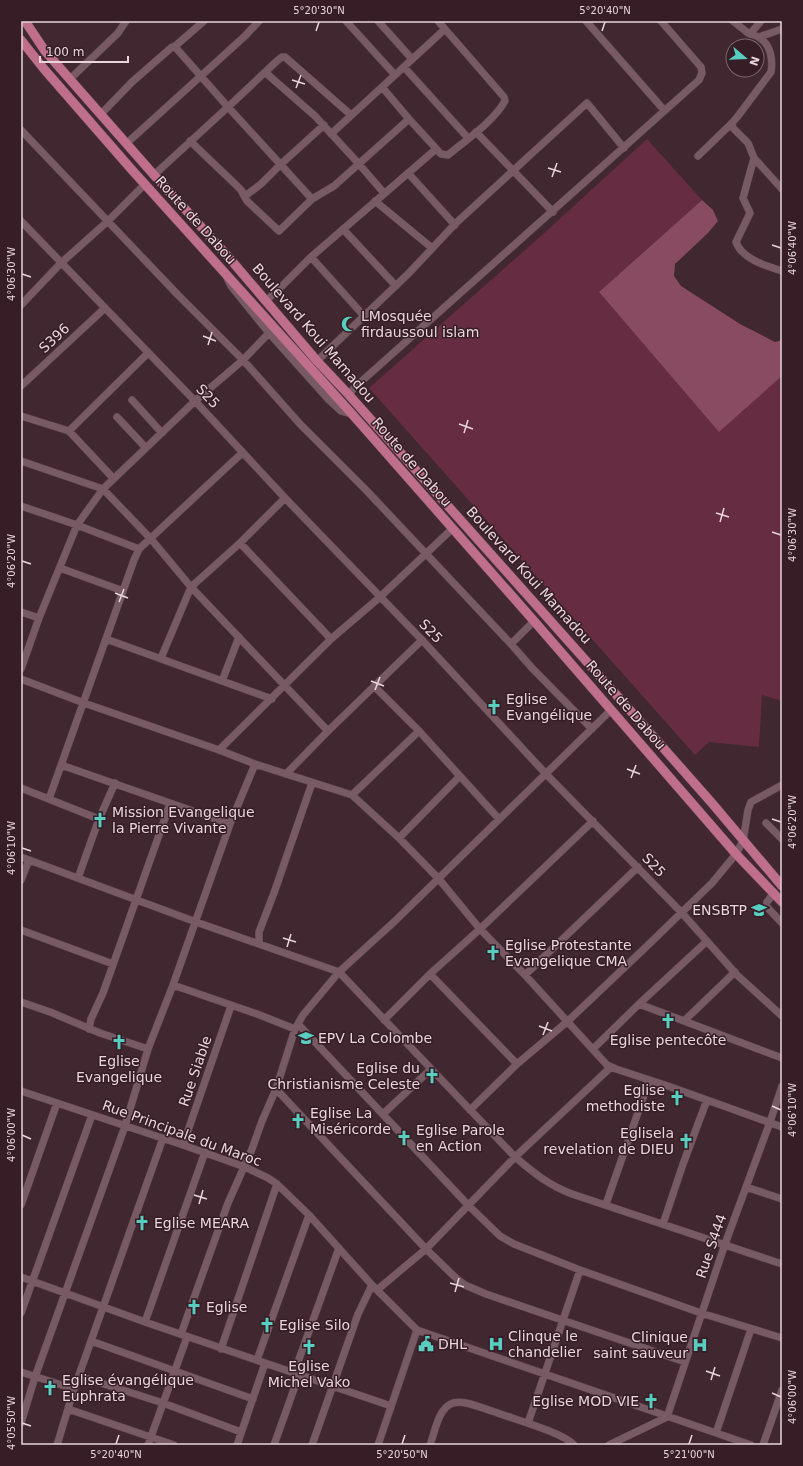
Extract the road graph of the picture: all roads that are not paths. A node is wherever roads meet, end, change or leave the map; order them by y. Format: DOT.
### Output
graph roads {
  1 [pos="25,21"];
  2 [pos="126,21"];
  3 [pos="204,21"];
  4 [pos="259,21"];
  5 [pos="346,21"];
  6 [pos="378,21"];
  7 [pos="438,21"];
  8 [pos="586,21"];
  9 [pos="661,21"];
  10 [pos="733,21"];
  11 [pos="761,21"];
  12 [pos="445,29"];
  13 [pos="782,29"];
  14 [pos="750,34"];
  15 [pos="758,37"];
  16 [pos="21,40"];
  17 [pos="174,47"];
  18 [pos="412,59"];
  19 [pos="404,67"];
  20 [pos="266,73"];
  21 [pos="201,75"];
  22 [pos="396,75"];
  23 [pos="70,79"];
  24 [pos="382,87"];
  25 [pos="228,107"];
  26 [pos="664,110"];
  27 [pos="100,114"];
  28 [pos="352,115"];
  29 [pos="409,119"];
  30 [pos="732,123"];
  31 [pos="324,125"];
  32 [pos="21,130"];
  33 [pos="476,132"];
  34 [pos="331,134"];
  35 [pos="468,138"];
  36 [pos="190,142"];
  37 [pos="127,143"];
  38 [pos="624,148"];
  39 [pos="436,149"];
  40 [pos="698,156"];
  41 [pos="754,158"];
  42 [pos="358,163"];
  43 [pos="280,165"];
  44 [pos="514,171"];
  45 [pos="408,173"];
  46 [pos="154,175"];
  47 [pos="145,184"];
  48 [pos="782,189"];
  49 [pos="384,193"];
  50 [pos="245,196"];
  51 [pos="312,199"];
  52 [pos="375,201"];
  53 [pos="553,212"];
  54 [pos="108,220"];
  55 [pos="21,221"];
  56 [pos="455,225"];
  57 [pos="343,229"];
  58 [pos="432,248"];
  59 [pos="311,257"];
  60 [pos="61,263"];
  61 [pos="224,270"];
  62 [pos="782,271"];
  63 [pos="396,286"];
  64 [pos="265,301"];
  65 [pos="21,305"];
  66 [pos="105,308"];
  67 [pos="364,316"];
  68 [pos="269,333"];
  69 [pos="148,353"];
  70 [pos="243,360"];
  71 [pos="317,362"];
  72 [pos="21,386"];
  73 [pos="349,395"];
  74 [pos="132,400"];
  75 [pos="195,401"];
  76 [pos="352,414"];
  77 [pos="21,416"];
  78 [pos="117,417"];
  79 [pos="69,431"];
  80 [pos="162,432"];
  81 [pos="146,448"];
  82 [pos="242,452"];
  83 [pos="21,461"];
  84 [pos="113,478"];
  85 [pos="103,489"];
  86 [pos="285,498"];
  87 [pos="21,506"];
  88 [pos="77,525"];
  89 [pos="452,529"];
  90 [pos="151,539"];
  91 [pos="240,544"];
  92 [pos="139,549"];
  93 [pos="425,554"];
  94 [pos="60,568"];
  95 [pos="191,587"];
  96 [pos="123,592"];
  97 [pos="380,597"];
  98 [pos="21,612"];
  99 [pos="39,618"];
  100 [pos="534,621"];
  101 [pos="239,636"];
  102 [pos="106,639"];
  103 [pos="331,639"];
  104 [pos="422,640"];
  105 [pos="511,644"];
  106 [pos="23,657"];
  107 [pos="161,658"];
  108 [pos="21,669"];
  109 [pos="21,679"];
  110 [pos="222,681"];
  111 [pos="285,684"];
  112 [pos="374,686"];
  113 [pos="272,699"];
  114 [pos="84,703"];
  115 [pos="611,710"];
  116 [pos="592,729"];
  117 [pos="328,731"];
  118 [pos="419,731"];
  119 [pos="219,750"];
  120 [pos="255,764"];
  121 [pos="61,765"];
  122 [pos="286,774"];
  123 [pos="546,774"];
  124 [pos="460,776"];
  125 [pos="115,783"];
  126 [pos="312,783"];
  127 [pos="782,786"];
  128 [pos="21,788"];
  129 [pos="352,795"];
  130 [pos="49,799"];
  131 [pos="170,804"];
  132 [pos="99,819"];
  133 [pos="498,819"];
  134 [pos="593,821"];
  135 [pos="766,823"];
  136 [pos="230,824"];
  137 [pos="399,838"];
  138 [pos="782,839"];
  139 [pos="743,841"];
  140 [pos="736,854"];
  141 [pos="21,857"];
  142 [pos="28,860"];
  143 [pos="638,867"];
  144 [pos="78,878"];
  145 [pos="438,878"];
  146 [pos="21,880"];
  147 [pos="782,886"];
  148 [pos="774,893"];
  149 [pos="136,899"];
  150 [pos="782,902"];
  151 [pos="682,913"];
  152 [pos="196,922"];
  153 [pos="782,923"];
  154 [pos="480,929"];
  155 [pos="21,930"];
  156 [pos="707,941"];
  157 [pos="259,944"];
  158 [pos="113,964"];
  159 [pos="339,972"];
  160 [pos="735,972"];
  161 [pos="430,974"];
  162 [pos="525,975"];
  163 [pos="173,985"];
  164 [pos="21,1002"];
  165 [pos="639,1004"];
  166 [pos="231,1006"];
  167 [pos="782,1016"];
  168 [pos="384,1020"];
  169 [pos="568,1020"];
  170 [pos="684,1022"];
  171 [pos="296,1026"];
  172 [pos="89,1029"];
  173 [pos="148,1049"];
  174 [pos="593,1049"];
  175 [pos="782,1058"];
  176 [pos="517,1064"];
  177 [pos="611,1067"];
  178 [pos="431,1069"];
  179 [pos="649,1080"];
  180 [pos="782,1086"];
  181 [pos="276,1089"];
  182 [pos="22,1093"];
  183 [pos="707,1100"];
  184 [pos="57,1103"];
  185 [pos="470,1110"];
  186 [pos="92,1114"];
  187 [pos="383,1114"];
  188 [pos="770,1122"];
  189 [pos="126,1126"];
  190 [pos="782,1127"];
  191 [pos="162,1138"];
  192 [pos="183,1145"];
  193 [pos="204,1152"];
  194 [pos="515,1157"];
  195 [pos="245,1167"];
  196 [pos="277,1184"];
  197 [pos="746,1187"];
  198 [pos="782,1199"];
  199 [pos="606,1204"];
  200 [pos="21,1205"];
  201 [pos="468,1205"];
  202 [pos="308,1215"];
  203 [pos="663,1224"];
  204 [pos="725,1244"];
  205 [pos="338,1248"];
  206 [pos="426,1249"];
  207 [pos="782,1264"];
  208 [pos="580,1270"];
  209 [pos="21,1277"];
  210 [pos="32,1281"];
  211 [pos="374,1288"];
  212 [pos="65,1293"];
  213 [pos="104,1306"];
  214 [pos="21,1313"];
  215 [pos="701,1313"];
  216 [pos="563,1320"];
  217 [pos="145,1322"];
  218 [pos="751,1329"];
  219 [pos="417,1330"];
  220 [pos="184,1335"];
  221 [pos="782,1338"];
  222 [pos="91,1341"];
  223 [pos="221,1348"];
  224 [pos="257,1360"];
  225 [pos="685,1362"];
  226 [pos="265,1363"];
  227 [pos="174,1370"];
  228 [pos="21,1372"];
  229 [pos="297,1374"];
  230 [pos="545,1375"];
  231 [pos="79,1376"];
  232 [pos="36,1377"];
  233 [pos="332,1387"];
  234 [pos="74,1389"];
  235 [pos="782,1390"];
  236 [pos="253,1399"];
  237 [pos="163,1403"];
  238 [pos="391,1406"];
  239 [pos="68,1409"];
  240 [pos="667,1416"];
  241 [pos="21,1423"];
  242 [pos="528,1423"];
  243 [pos="241,1432"];
  244 [pos="716,1433"];
  245 [pos="151,1437"];
  246 [pos="59,1444"];
  247 [pos="746,1444"];
  248 [pos="148,1445"];
  249 [pos="174,1445"];
  250 [pos="237,1445"];
  251 [pos="274,1445"];
  252 [pos="312,1445"];
  253 [pos="378,1445"];
  254 [pos="430,1445"];
  255 [pos="574,1445"];
  256 [pos="609,1445"];
  257 [pos="763,1445"];
  1 -- 23 [label="main road, Boulevard Koui Mamadou"];
  2 -- 23 [label="street"];
  3 -- 17 [label="street"];
  4 -- 21 [label="street"];
  5 -- 22 [label="street"];
  6 -- 18 [label="street"];
  7 -- 12 [label="street"];
  8 -- 26 [label="street"];
  9 -- 26 [label="street"];
  10 -- 14 [label="street"];
  11 -- 14 [label="street"];
  12 -- 18 [label="street"];
  12 -- 33 [label="street"];
  13 -- 15 [label="street"];
  14 -- 15 [label="street"];
  15 -- 30 [label="street"];
  16 -- 47 [label="main road, Route de Dabou"];
  17 -- 21 [label="street"];
  17 -- 27 [label="street"];
  18 -- 19 [label="street"];
  19 -- 22 [label="street"];
  19 -- 35 [label="street"];
  20 -- 25 [label="street"];
  20 -- 28 [label="street"];
  20 -- 31 [label="street"];
  21 -- 25 [label="street"];
  21 -- 37 [label="street"];
  22 -- 24 [label="street"];
  23 -- 27 [label="main road, Boulevard Koui Mamadou"];
  24 -- 28 [label="street"];
  24 -- 29 [label="street"];
  25 -- 36 [label="street"];
  25 -- 43 [label="street"];
  26 -- 38 [label="street"];
  27 -- 37 [label="main road, Boulevard Koui Mamadou"];
  28 -- 34 [label="street"];
  29 -- 39 [label="street"];
  29 -- 42 [label="street"];
  30 -- 40 [label="street"];
  30 -- 41 [label="street"];
  31 -- 34 [label="street"];
  31 -- 43 [label="street"];
  32 -- 54 [label="street"];
  33 -- 35 [label="street"];
  33 -- 44 [label="street"];
  34 -- 42 [label="street"];
  35 -- 39 [label="street"];
  36 -- 46 [label="street"];
  36 -- 50 [label="street"];
  37 -- 46 [label="main road, Boulevard Koui Mamadou"];
  38 -- 44 [label="street"];
  38 -- 53 [label="street"];
  39 -- 45 [label="street"];
  41 -- 48 [label="street"];
  41 -- 62 [label="street"];
  42 -- 49 [label="street"];
  42 -- 51 [label="street"];
  43 -- 50 [label="street"];
  43 -- 51 [label="street"];
  44 -- 53 [label="street"];
  44 -- 56 [label="street"];
  45 -- 49 [label="street"];
  45 -- 56 [label="street"];
  46 -- 64 [label="main road, Boulevard Koui Mamadou"];
  47 -- 54 [label="street"];
  47 -- 61 [label="main road, Route de Dabou"];
  49 -- 52 [label="street"];
  50 -- 51 [label="street"];
  52 -- 57 [label="street"];
  52 -- 58 [label="street"];
  53 -- 73 [label="street"];
  54 -- 60 [label="street"];
  54 -- 70 [label="street"];
  55 -- 60 [label="street, S25"];
  56 -- 58 [label="street"];
  57 -- 59 [label="street"];
  57 -- 63 [label="street"];
  58 -- 63 [label="street"];
  59 -- 64 [label="street"];
  59 -- 67 [label="street"];
  60 -- 65 [label="street"];
  60 -- 66 [label="street, S25"];
  61 -- 68 [label="street"];
  61 -- 76 [label="main road, Route de Dabou"];
  63 -- 67 [label="street"];
  64 -- 71 [label="main road, Boulevard Koui Mamadou"];
  66 -- 69 [label="street, S25"];
  66 -- 72 [label="street, S396"];
  67 -- 71 [label="street"];
  68 -- 70 [label="street"];
  68 -- 76 [label="street"];
  69 -- 75 [label="street, S25"];
  69 -- 79 [label="street"];
  70 -- 75 [label="street"];
  70 -- 93 [label="street"];
  71 -- 73 [label="main road, Boulevard Koui Mamadou"];
  73 -- 139 [label="main road, Boulevard Koui Mamadou"];
  74 -- 80 [label="street"];
  75 -- 80 [label="street"];
  75 -- 82 [label="street, S25"];
  76 -- 89 [label="main road, Route de Dabou"];
  77 -- 79 [label="street"];
  78 -- 81 [label="street"];
  79 -- 84 [label="street"];
  80 -- 81 [label="street"];
  81 -- 84 [label="street"];
  82 -- 86 [label="street, S25"];
  82 -- 90 [label="street"];
  83 -- 85 [label="street"];
  84 -- 85 [label="street"];
  85 -- 88 [label="street"];
  85 -- 90 [label="street"];
  86 -- 91 [label="street"];
  86 -- 97 [label="street, S25"];
  87 -- 88 [label="street"];
  88 -- 92 [label="street"];
  88 -- 94 [label="street"];
  89 -- 93 [label="street"];
  89 -- 100 [label="main road, Route de Dabou"];
  90 -- 92 [label="street"];
  90 -- 95 [label="street"];
  91 -- 95 [label="street"];
  91 -- 103 [label="street"];
  92 -- 96 [label="street"];
  93 -- 97 [label="street"];
  93 -- 105 [label="street"];
  94 -- 96 [label="street"];
  94 -- 99 [label="street"];
  95 -- 101 [label="street"];
  95 -- 107 [label="street"];
  96 -- 102 [label="street"];
  97 -- 103 [label="street"];
  97 -- 104 [label="street, S25"];
  98 -- 99 [label="street"];
  99 -- 106 [label="street"];
  100 -- 105 [label="street"];
  100 -- 115 [label="main road, Route de Dabou"];
  101 -- 110 [label="street"];
  101 -- 111 [label="street"];
  102 -- 107 [label="street"];
  102 -- 114 [label="street"];
  103 -- 111 [label="street"];
  104 -- 112 [label="street"];
  104 -- 123 [label="street, S25"];
  105 -- 116 [label="street"];
  106 -- 108 [label="street"];
  107 -- 110 [label="street"];
  109 -- 114 [label="street"];
  110 -- 113 [label="street"];
  111 -- 113 [label="street"];
  111 -- 117 [label="street"];
  112 -- 117 [label="street"];
  112 -- 118 [label="street"];
  113 -- 119 [label="street"];
  114 -- 119 [label="street"];
  114 -- 121 [label="street"];
  115 -- 116 [label="street"];
  115 -- 140 [label="main road, Route de Dabou"];
  116 -- 123 [label="street"];
  117 -- 122 [label="street"];
  118 -- 124 [label="street"];
  118 -- 129 [label="street"];
  119 -- 120 [label="street"];
  120 -- 122 [label="street"];
  120 -- 136 [label="street"];
  121 -- 125 [label="street"];
  121 -- 130 [label="street"];
  122 -- 126 [label="street"];
  123 -- 133 [label="street"];
  123 -- 134 [label="street, S25"];
  124 -- 133 [label="street"];
  124 -- 137 [label="street"];
  125 -- 131 [label="street"];
  125 -- 132 [label="street"];
  126 -- 129 [label="street"];
  126 -- 157 [label="street"];
  127 -- 139 [label="street"];
  128 -- 130 [label="street"];
  129 -- 137 [label="street"];
  130 -- 132 [label="street"];
  131 -- 136 [label="street"];
  131 -- 149 [label="street"];
  132 -- 144 [label="street"];
  133 -- 145 [label="street"];
  134 -- 143 [label="street, S25"];
  134 -- 154 [label="street"];
  135 -- 138 [label="street"];
  136 -- 152 [label="street"];
  137 -- 145 [label="street"];
  139 -- 140 [label="street"];
  139 -- 147 [label="main road"];
  140 -- 148 [label="main road, Route de Dabou"];
  140 -- 151 [label="street"];
  141 -- 142 [label="street"];
  142 -- 144 [label="street"];
  142 -- 146 [label="street"];
  143 -- 151 [label="street, S25"];
  143 -- 162 [label="street"];
  144 -- 149 [label="street"];
  145 -- 154 [label="street"];
  145 -- 159 [label="street"];
  148 -- 150 [label="main road, Route de Dabou"];
  148 -- 153 [label="street"];
  149 -- 152 [label="street"];
  149 -- 158 [label="street"];
  151 -- 156 [label="street, S25"];
  151 -- 169 [label="street"];
  152 -- 157 [label="street"];
  152 -- 163 [label="street"];
  154 -- 161 [label="street"];
  154 -- 162 [label="street"];
  155 -- 158 [label="street"];
  156 -- 160 [label="street, S25"];
  156 -- 165 [label="street"];
  157 -- 159 [label="street"];
  158 -- 172 [label="street"];
  159 -- 168 [label="street"];
  159 -- 171 [label="street"];
  160 -- 167 [label="street, S25"];
  160 -- 170 [label="street"];
  161 -- 168 [label="street"];
  161 -- 176 [label="street"];
  162 -- 169 [label="street"];
  163 -- 166 [label="street"];
  163 -- 173 [label="street"];
  164 -- 172 [label="street"];
  165 -- 170 [label="street"];
  165 -- 174 [label="street"];
  166 -- 171 [label="street"];
  166 -- 192 [label="street, Rue Siable"];
  168 -- 178 [label="street"];
  169 -- 174 [label="street"];
  169 -- 176 [label="street"];
  170 -- 175 [label="street"];
  171 -- 181 [label="street"];
  171 -- 187 [label="street"];
  172 -- 173 [label="street"];
  173 -- 189 [label="street"];
  174 -- 177 [label="street"];
  176 -- 185 [label="street"];
  177 -- 179 [label="street"];
  177 -- 194 [label="street"];
  178 -- 185 [label="street"];
  178 -- 187 [label="street"];
  179 -- 183 [label="street"];
  179 -- 199 [label="street"];
  180 -- 188 [label="street, Rue S444"];
  181 -- 195 [label="street"];
  181 -- 206 [label="street"];
  182 -- 184 [label="street, Rue Principale du Maroc"];
  183 -- 188 [label="street"];
  183 -- 203 [label="street"];
  184 -- 186 [label="street, Rue Principale du Maroc"];
  184 -- 200 [label="street"];
  185 -- 194 [label="street"];
  186 -- 189 [label="street, Rue Principale du Maroc"];
  186 -- 210 [label="street"];
  187 -- 201 [label="street"];
  188 -- 190 [label="street"];
  188 -- 197 [label="street, Rue S444"];
  189 -- 191 [label="street, Rue Principale du Maroc"];
  189 -- 212 [label="street"];
  191 -- 192 [label="street, Rue Principale du Maroc"];
  191 -- 213 [label="street"];
  192 -- 193 [label="street, Rue Principale du Maroc"];
  193 -- 195 [label="street, Rue Principale du Maroc"];
  193 -- 217 [label="street"];
  194 -- 199 [label="street"];
  194 -- 201 [label="street"];
  195 -- 196 [label="street, Rue Principale du Maroc"];
  195 -- 220 [label="street"];
  196 -- 202 [label="street, Rue Principale du Maroc"];
  196 -- 223 [label="street"];
  197 -- 198 [label="street"];
  197 -- 204 [label="street, Rue S444"];
  199 -- 203 [label="street"];
  201 -- 206 [label="street"];
  201 -- 208 [label="street"];
  202 -- 205 [label="street, Rue Principale du Maroc"];
  202 -- 224 [label="street"];
  203 -- 204 [label="street"];
  204 -- 207 [label="street"];
  204 -- 215 [label="street, Rue S444"];
  205 -- 211 [label="street, Rue Principale du Maroc"];
  205 -- 229 [label="street"];
  206 -- 211 [label="street"];
  206 -- 216 [label="street"];
  208 -- 215 [label="street"];
  208 -- 216 [label="street"];
  209 -- 210 [label="street"];
  210 -- 212 [label="street"];
  210 -- 214 [label="street"];
  211 -- 219 [label="street, Rue Principale du Maroc"];
  211 -- 233 [label="street"];
  212 -- 213 [label="street"];
  212 -- 232 [label="street"];
  213 -- 217 [label="street"];
  213 -- 222 [label="street"];
  215 -- 218 [label="street"];
  215 -- 225 [label="street, Rue S444"];
  216 -- 225 [label="street"];
  216 -- 230 [label="street"];
  217 -- 220 [label="street"];
  218 -- 221 [label="street"];
  218 -- 244 [label="street"];
  219 -- 230 [label="street"];
  219 -- 238 [label="street"];
  220 -- 223 [label="street"];
  220 -- 227 [label="street"];
  222 -- 227 [label="street"];
  222 -- 231 [label="street"];
  223 -- 224 [label="street"];
  224 -- 226 [label="street"];
  225 -- 240 [label="street, Rue S444"];
  226 -- 229 [label="street"];
  226 -- 236 [label="street"];
  227 -- 236 [label="street"];
  227 -- 237 [label="street"];
  228 -- 232 [label="street"];
  229 -- 233 [label="street"];
  229 -- 251 [label="street"];
  230 -- 240 [label="street"];
  230 -- 242 [label="street"];
  231 -- 234 [label="street"];
  231 -- 237 [label="street"];
  232 -- 234 [label="street"];
  232 -- 241 [label="street"];
  233 -- 238 [label="street"];
  233 -- 252 [label="street"];
  234 -- 239 [label="street"];
  235 -- 257 [label="street"];
  236 -- 243 [label="street"];
  237 -- 243 [label="street"];
  237 -- 245 [label="street"];
  238 -- 253 [label="street"];
  239 -- 245 [label="street"];
  239 -- 246 [label="street"];
  240 -- 244 [label="street"];
  240 -- 256 [label="street"];
  242 -- 254 [label="street"];
  242 -- 255 [label="street"];
  243 -- 250 [label="street"];
  244 -- 247 [label="street"];
  245 -- 248 [label="street"];
  245 -- 249 [label="street"];
}
